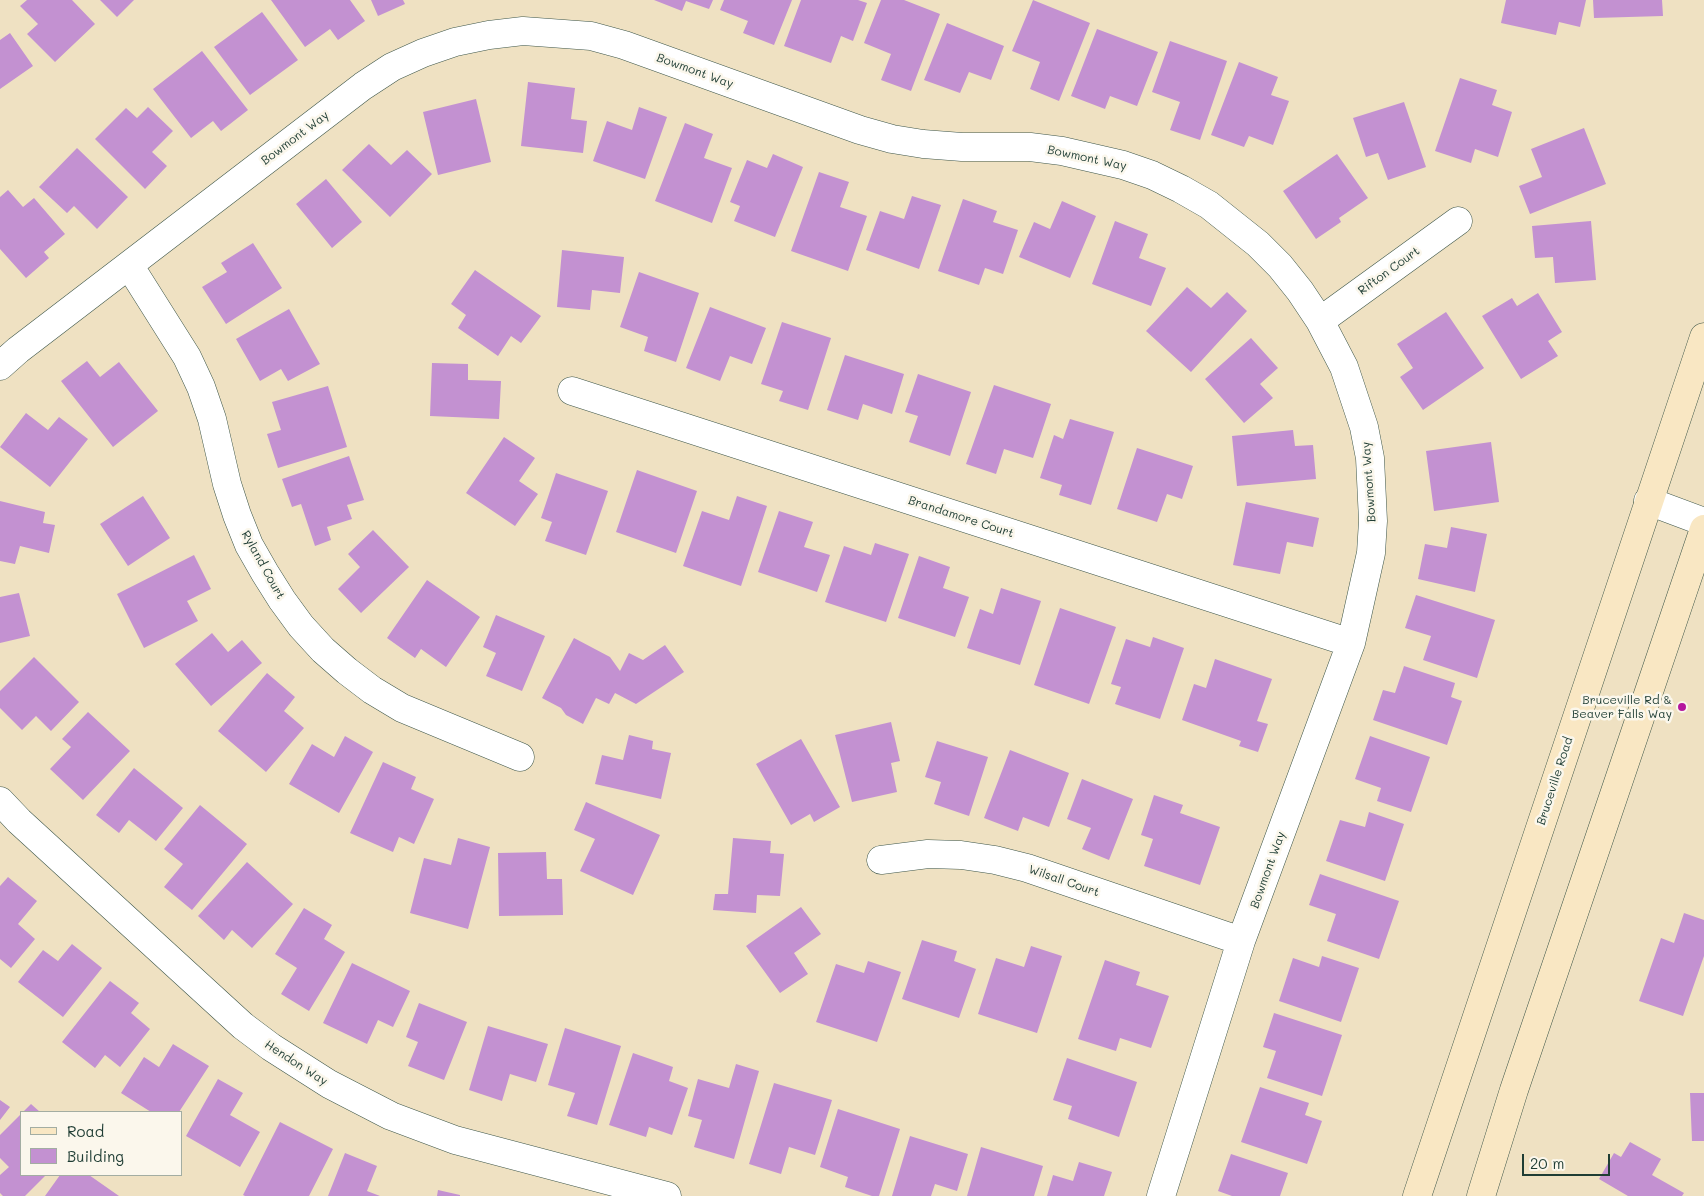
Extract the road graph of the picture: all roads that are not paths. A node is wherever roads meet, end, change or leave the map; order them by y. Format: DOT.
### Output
graph roads {
  1 [pos="1458,221"];
  2 [pos="129,265"];
  3 [pos="1320,320"];
  4 [pos="1704,337"];
  5 [pos="0,366"];
  6 [pos="572,391"];
  7 [pos="1648,501"];
  8 [pos="1704,522"];
  9 [pos="1704,529"];
  10 [pos="1351,643"];
  11 [pos="520,758"];
  12 [pos="0,801"];
  13 [pos="881,860"];
  14 [pos="1242,941"];
  15 [pos="667,1196"];
  16 [pos="1161,1196"];
  17 [pos="1417,1196"];
  18 [pos="1481,1196"];
  1 -- 3 [label="street, Rifton Court"];
  2 -- 3 [label="street, Bowmont Way"];
  2 -- 5 [label="street, Bowmont Way"];
  2 -- 11 [label="street, Ryland Court"];
  3 -- 10 [label="street, Bowmont Way"];
  4 -- 7 [label="main road, Bruceville Road"];
  6 -- 10 [label="street, Brandamore Court"];
  7 -- 8 [label="street"];
  7 -- 17 [label="main road, Bruceville Road"];
  9 -- 18 [label="main road"];
  10 -- 14 [label="street, Bowmont Way"];
  12 -- 15 [label="street, Hendon Way"];
  13 -- 14 [label="street, Wilsall Court"];
  14 -- 16 [label="street, Bowmont Way"];
}
